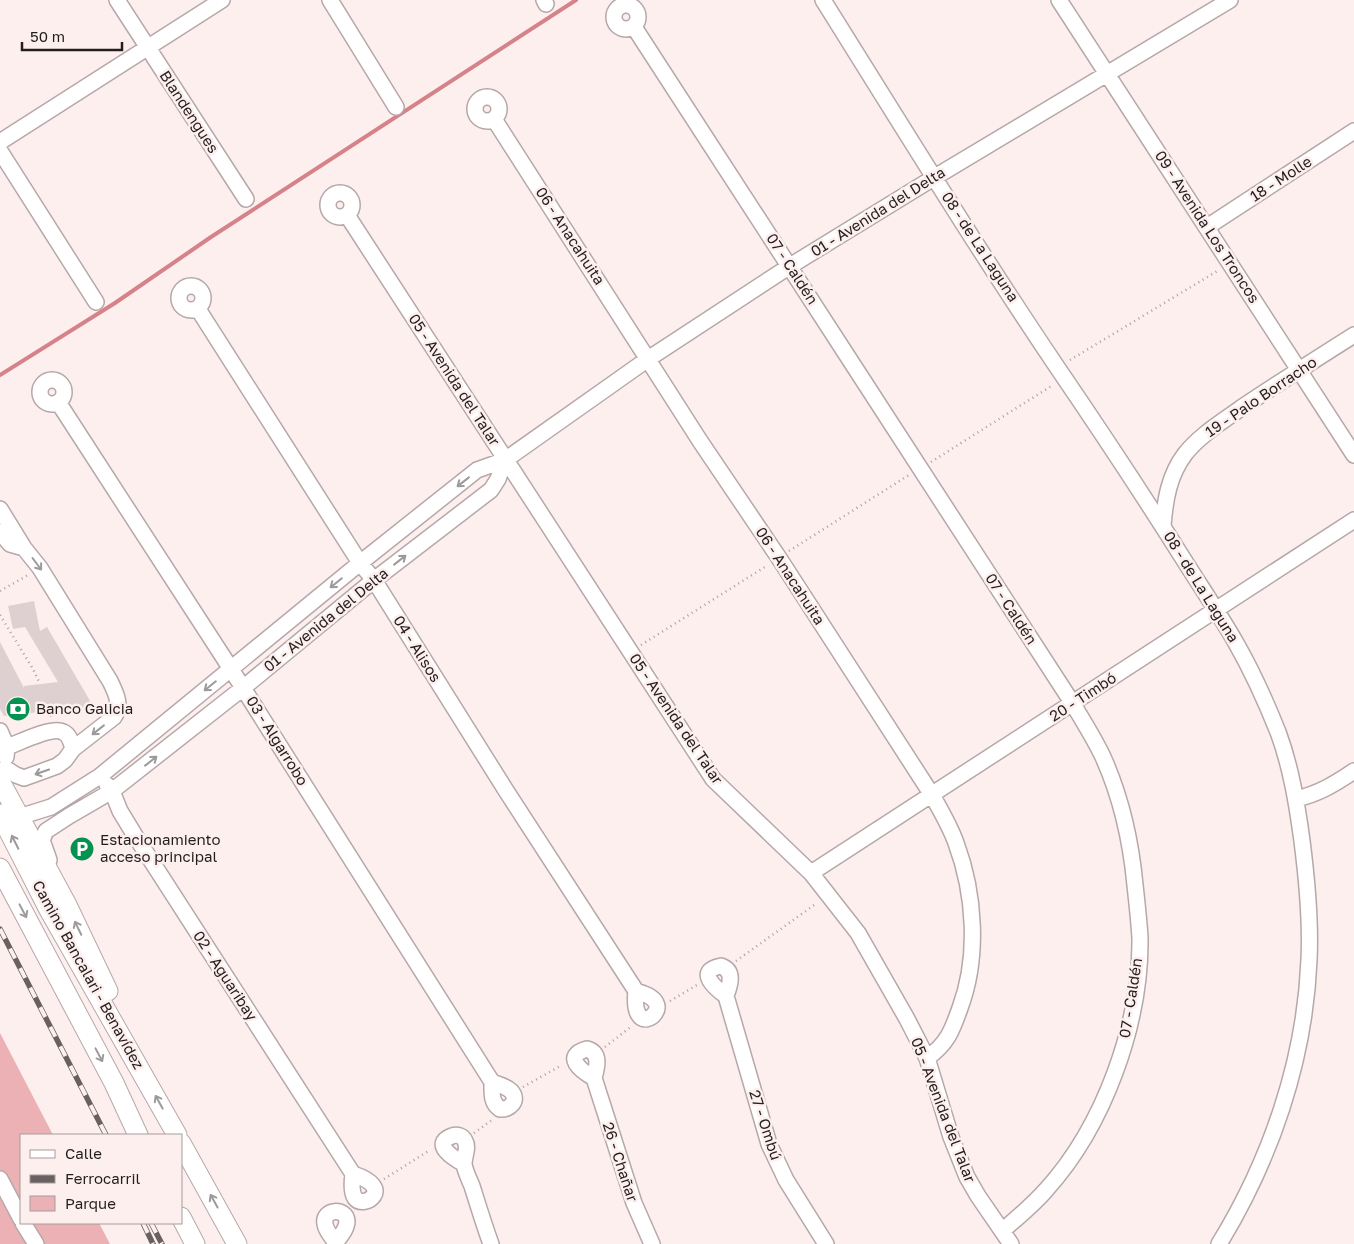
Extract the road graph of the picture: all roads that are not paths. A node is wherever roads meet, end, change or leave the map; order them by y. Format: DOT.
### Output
graph roads {
  1 [pos="117,0"];
  2 [pos="222,0"];
  3 [pos="330,0"];
  4 [pos="823,0"];
  5 [pos="1059,0"];
  6 [pos="1230,0"];
  7 [pos="634,27"];
  8 [pos="147,47"];
  9 [pos="1107,74"];
  10 [pos="396,107"];
  11 [pos="494,119"];
  12 [pos="1354,131"];
  13 [pos="0,142"];
  14 [pos="0,151"];
  15 [pos="935,178"];
  16 [pos="246,198"];
  17 [pos="347,215"];
  18 [pos="1207,227"];
  19 [pos="790,266"];
  20 [pos="96,302"];
  21 [pos="198,309"];
  22 [pos="1354,335"];
  23 [pos="648,359"];
  24 [pos="1299,369"];
  25 [pos="58,402"];
  26 [pos="1354,455"];
  27 [pos="505,460"];
  28 [pos="0,509"];
  29 [pos="1354,520"];
  30 [pos="1163,526"];
  31 [pos="0,532"];
  32 [pos="24,548"];
  33 [pos="360,563"];
  34 [pos="374,580"];
  35 [pos="1216,611"];
  36 [pos="231,668"];
  37 [pos="243,688"];
  38 [pos="1073,704"];
  39 [pos="0,730"];
  40 [pos="7,747"];
  41 [pos="73,749"];
  42 [pos="1354,772"];
  43 [pos="2,773"];
  44 [pos="100,776"];
  45 [pos="112,791"];
  46 [pos="932,795"];
  47 [pos="1296,800"];
  48 [pos="12,815"];
  49 [pos="31,840"];
  50 [pos="0,868"];
  51 [pos="812,873"];
  52 [pos="67,905"];
  53 [pos="636,990"];
  54 [pos="726,996"];
  55 [pos="927,1058"];
  56 [pos="140,1068"];
  57 [pos="594,1078"];
  58 [pos="492,1082"];
  59 [pos="138,1134"];
  60 [pos="176,1134"];
  61 [pos="182,1145"];
  62 [pos="464,1164"];
  63 [pos="353,1174"];
  64 [pos="0,1179"];
  65 [pos="20,1217"];
  66 [pos="182,1219"];
  67 [pos="25,1224"];
  68 [pos="178,1224"];
  69 [pos="1002,1231"];
  70 [pos="36,1244"];
  71 [pos="188,1244"];
  72 [pos="195,1244"];
  73 [pos="238,1244"];
  74 [pos="491,1244"];
  75 [pos="652,1244"];
  76 [pos="826,1244"];
  77 [pos="1011,1244"];
  78 [pos="1219,1244"];
  1 -- 8 [label="street, Blandengues"];
  2 -- 8 [label="street"];
  3 -- 10 [label="street"];
  4 -- 15 [label="street, 08 - de La Laguna"];
  5 -- 9 [label="street, 09 - Avenida Los Troncos"];
  6 -- 9 [label="street"];
  7 -- 19 [label="street, 07 - Caldén"];
  8 -- 13 [label="street"];
  8 -- 16 [label="street, Blandengues"];
  9 -- 15 [label="street, 01 - Avenida del Delta"];
  9 -- 18 [label="street, 09 - Avenida Los Troncos"];
  11 -- 23 [label="street, 06 - Anacahuita"];
  12 -- 18 [label="street, 18 - Molle"];
  14 -- 20 [label="street"];
  15 -- 19 [label="street, 01 - Avenida del Delta"];
  15 -- 30 [label="street, 08 - de La Laguna"];
  17 -- 27 [label="street, 05 - Avenida del Talar"];
  18 -- 24 [label="street, 09 - Avenida Los Troncos"];
  19 -- 23 [label="street, 01 - Avenida del Delta"];
  19 -- 38 [label="street, 07 - Caldén"];
  21 -- 33 [label="street, 04 - Alisos"];
  22 -- 24 [label="street, 19 - Palo Borracho"];
  23 -- 27 [label="street, 01 - Avenida del Delta"];
  23 -- 46 [label="street, 06 - Anacahuita"];
  24 -- 26 [label="street, 09 - Avenida Los Troncos"];
  24 -- 30 [label="street, 19 - Palo Borracho"];
  25 -- 36 [label="street, 03 - Algarrobo"];
  27 -- 33 [label="street, 01 - Avenida del Delta, one-way"];
  34 -- 27 [label="street, 01 - Avenida del Delta, one-way"];
  27 -- 51 [label="street, 05 - Avenida del Talar"];
  28 -- 32 [label="street"];
  29 -- 35 [label="street, 20 - Timbó"];
  30 -- 35 [label="street, 08 - de La Laguna"];
  31 -- 32 [label="street"];
  32 -- 41 [label="street, one-way"];
  33 -- 34 [label="street, 04 - Alisos"];
  33 -- 36 [label="street, 01 - Avenida del Delta, one-way"];
  34 -- 37 [label="street, 01 - Avenida del Delta"];
  34 -- 53 [label="street, 04 - Alisos"];
  35 -- 38 [label="street, 20 - Timbó"];
  35 -- 47 [label="street, 08 - de La Laguna"];
  36 -- 37 [label="street, 03 - Algarrobo"];
  36 -- 44 [label="street, 01 - Avenida del Delta, one-way"];
  45 -- 37 [label="street, 01 - Avenida del Delta, one-way"];
  37 -- 58 [label="street, 03 - Algarrobo"];
  38 -- 46 [label="street, 20 - Timbó"];
  38 -- 69 [label="street, 07 - Caldén"];
  39 -- 40 [label="street"];
  40 -- 41 [label="street"];
  40 -- 43 [label="street"];
  41 -- 43 [label="street, one-way"];
  42 -- 47 [label="street"];
  43 -- 48 [label="main road"];
  44 -- 45 [label="street, 02 - Aguaribay"];
  44 -- 48 [label="street, 01 - Avenida del Delta"];
  45 -- 49 [label="street, 01 - Avenida del Delta"];
  45 -- 52 [label="street, 01 - Avenida del Delta"];
  45 -- 63 [label="street, 02 - Aguaribay"];
  46 -- 51 [label="street, 20 - Timbó"];
  46 -- 55 [label="street, 06 - Anacahuita"];
  47 -- 78 [label="street, 08 - de La Laguna"];
  48 -- 49 [label="main road"];
  56 -- 48 [label="main road, Camino Bancalari - Benavídez, one-way"];
  49 -- 52 [label="main road"];
  50 -- 59 [label="main road, Camino Bancalari - Benavídez, one-way"];
  51 -- 55 [label="street, 05 - Avenida del Talar"];
  56 -- 52 [label="main road, one-way"];
  53 -- 53 [label="street"];
  54 -- 54 [label="street"];
  54 -- 76 [label="street, 27 - Ombú"];
  55 -- 69 [label="street, 05 - Avenida del Talar"];
  60 -- 56 [label="main road, Camino Bancalari - Benavídez, one-way"];
  57 -- 57 [label="street"];
  57 -- 75 [label="street, 26 - Chañar"];
  58 -- 58 [label="street"];
  73 -- 61 [label="main road, one-way"];
  62 -- 62 [label="street"];
  62 -- 74 [label="street"];
  63 -- 63 [label="street"];
  64 -- 65 [label="street"];
  66 -- 72 [label="main road"];
  67 -- 70 [label="street"];
  68 -- 71 [label="main road"];
  69 -- 77 [label="street, 05 - Avenida del Talar"];
}
